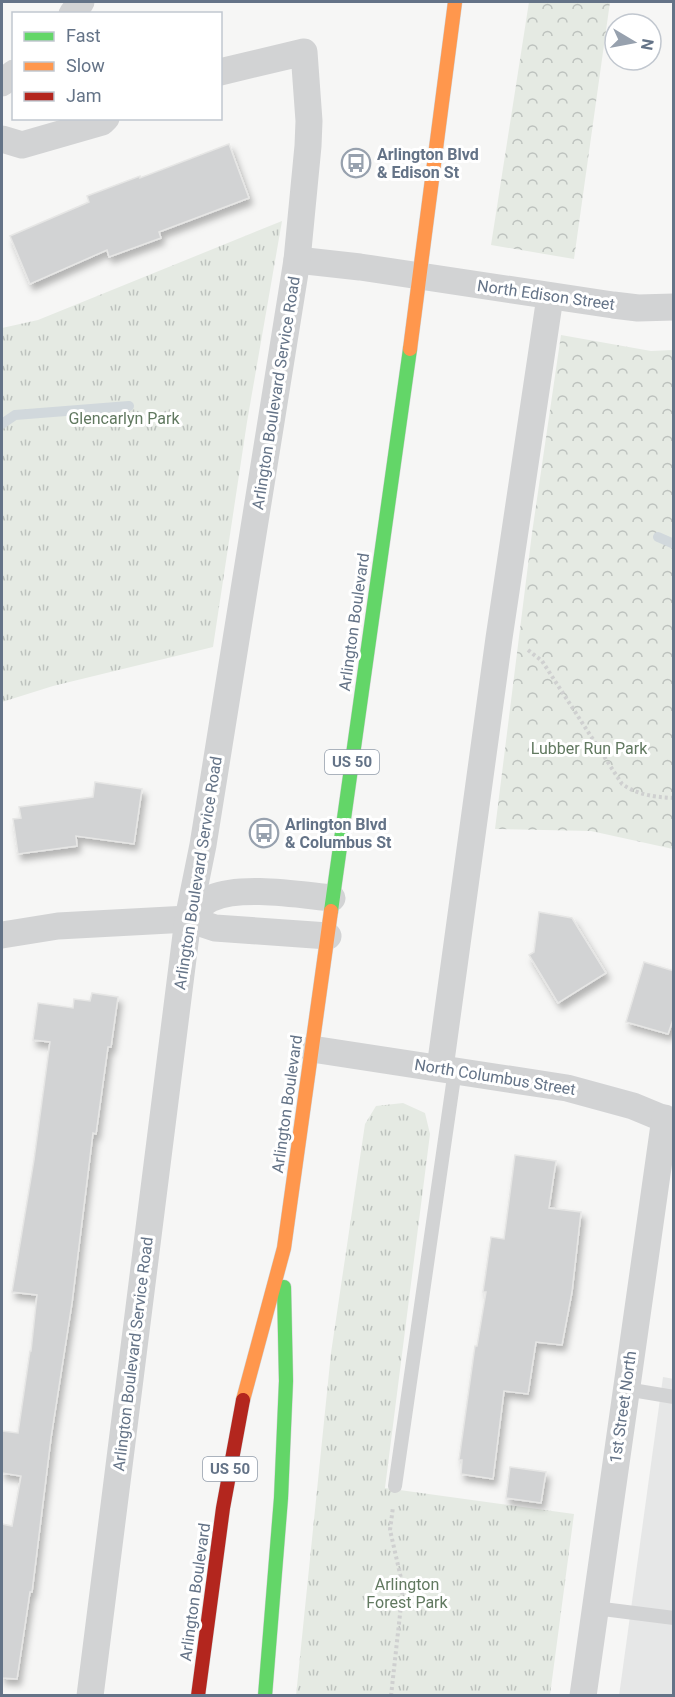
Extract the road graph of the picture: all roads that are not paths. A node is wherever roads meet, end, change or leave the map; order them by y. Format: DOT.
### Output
graph roads {
  1 [pos="455,2"];
  2 [pos="222,72"];
  3 [pos="104,120"];
  4 [pos="2,139"];
  5 [pos="297,260"];
  6 [pos="420,276"];
  7 [pos="550,297"];
  8 [pos="674,308"];
  9 [pos="333,898"];
  10 [pos="188,919"];
  11 [pos="2,935"];
  12 [pos="327,936"];
  13 [pos="312,1049"];
  14 [pos="447,1069"];
  15 [pos="669,1120"];
  16 [pos="284,1248"];
  17 [pos="626,1389"];
  18 [pos="674,1396"];
  19 [pos="395,1486"];
  20 [pos="595,1608"];
  21 [pos="674,1618"];
  22 [pos="90,1695"];
  23 [pos="198,1695"];
  24 [pos="265,1695"];
  25 [pos="583,1695"];
  1 -- 6 [label="highway, Arlington Boulevard / US 50"];
  2 -- 5 [label="street, Arlington Boulevard Service Road"];
  3 -- 4 [label="street"];
  5 -- 6 [label="street, North Edison Street"];
  5 -- 10 [label="street, Arlington Boulevard Service Road"];
  6 -- 7 [label="street, North Edison Street"];
  6 -- 9 [label="highway, Arlington Boulevard / US 50"];
  7 -- 8 [label="street, North Edison Street"];
  7 -- 14 [label="street"];
  9 -- 10 [label="street"];
  9 -- 12 [label="highway, Arlington Boulevard / US 50"];
  10 -- 11 [label="street"];
  10 -- 12 [label="street"];
  10 -- 22 [label="street, Arlington Boulevard Service Road"];
  12 -- 13 [label="highway, Arlington Boulevard / US 50"];
  13 -- 14 [label="street, North Columbus Street"];
  13 -- 16 [label="highway, Arlington Boulevard / US 50"];
  14 -- 15 [label="street, North Columbus Street"];
  14 -- 19 [label="lane"];
  15 -- 17 [label="street, 1st Street North"];
  16 -- 23 [label="highway, Arlington Boulevard / US 50"];
  16 -- 24 [label="highway, Arlington Boulevard / US 50"];
  17 -- 18 [label="lane"];
  17 -- 20 [label="street, 1st Street North"];
  20 -- 21 [label="lane"];
  20 -- 25 [label="street, 1st Street North"];
}
